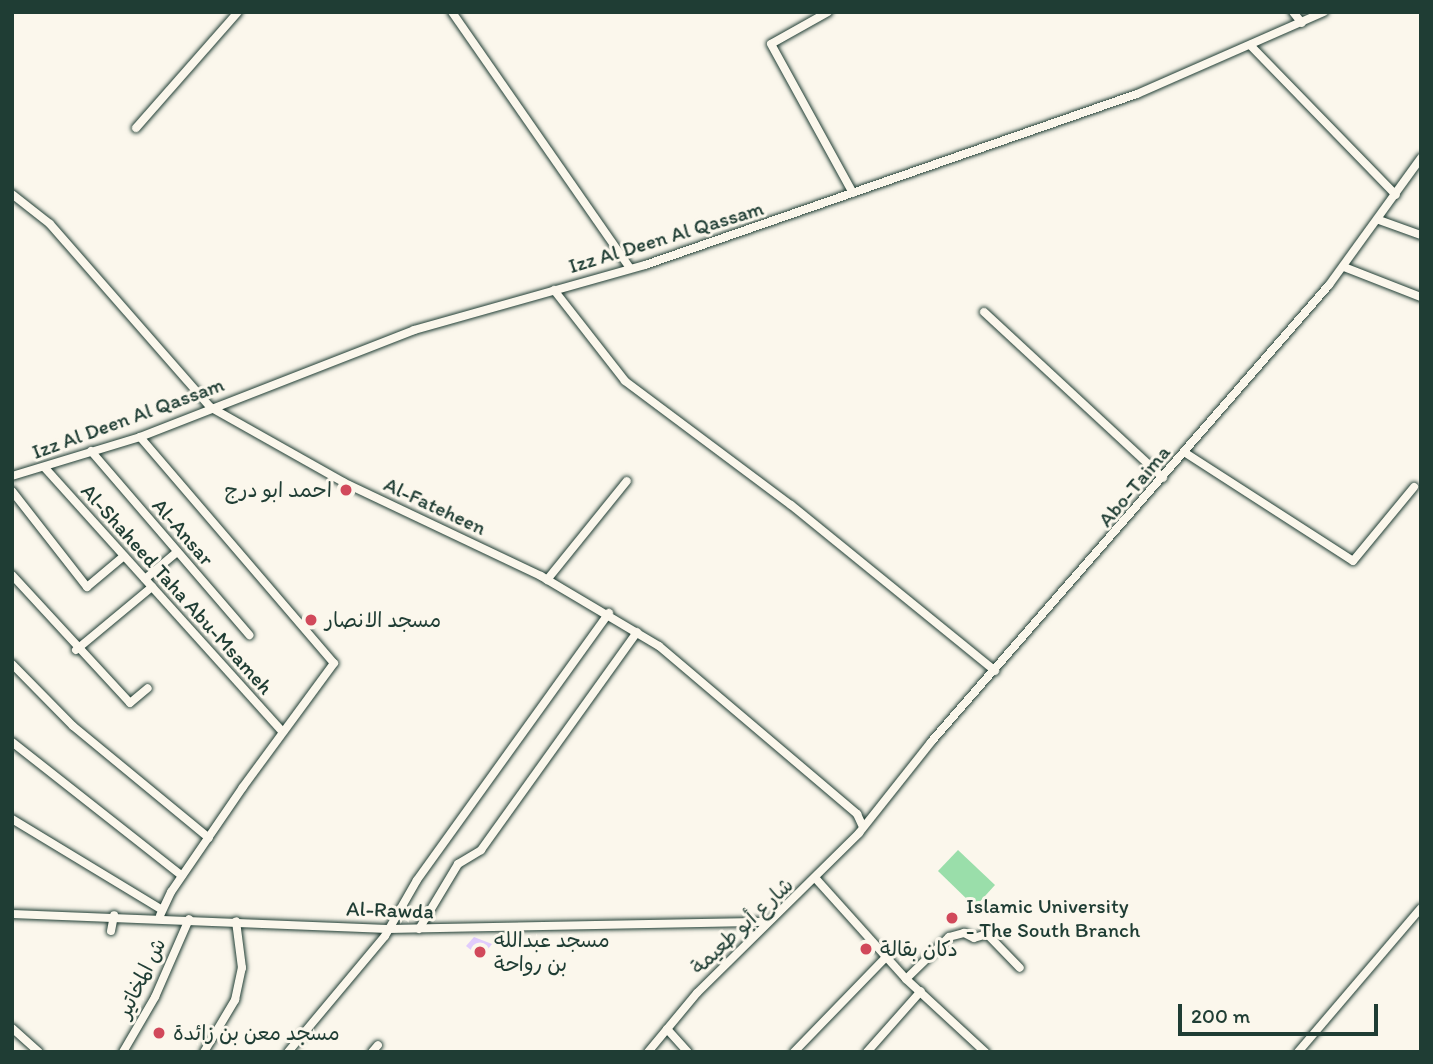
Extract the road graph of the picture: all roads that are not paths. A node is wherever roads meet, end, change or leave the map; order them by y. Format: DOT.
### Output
graph roads {
  1 [pos="238,12"];
  2 [pos="452,12"];
  3 [pos="828,12"];
  4 [pos="1293,12"];
  5 [pos="1324,12"];
  6 [pos="1302,23"];
  7 [pos="1250,45"];
  8 [pos="136,128"];
  9 [pos="1421,158"];
  10 [pos="853,193"];
  11 [pos="12,194"];
  12 [pos="1396,195"];
  13 [pos="1379,220"];
  14 [pos="1421,235"];
  15 [pos="1344,267"];
  16 [pos="630,268"];
  17 [pos="554,290"];
  18 [pos="1421,298"];
  19 [pos="985,312"];
  20 [pos="210,407"];
  21 [pos="139,437"];
  22 [pos="91,451"];
  23 [pos="1185,452"];
  24 [pos="45,468"];
  25 [pos="12,477"];
  26 [pos="1163,478"];
  27 [pos="627,481"];
  28 [pos="1413,486"];
  29 [pos="12,491"];
  30 [pos="177,552"];
  31 [pos="124,556"];
  32 [pos="12,575"];
  33 [pos="145,579"];
  34 [pos="547,580"];
  35 [pos="152,587"];
  36 [pos="608,613"];
  37 [pos="637,632"];
  38 [pos="249,635"];
  39 [pos="76,650"];
  40 [pos="12,664"];
  41 [pos="995,671"];
  42 [pos="148,688"];
  43 [pos="283,732"];
  44 [pos="12,742"];
  45 [pos="12,819"];
  46 [pos="863,827"];
  47 [pos="209,838"];
  48 [pos="182,876"];
  49 [pos="817,880"];
  50 [pos="1421,908"];
  51 [pos="161,913"];
  52 [pos="12,914"];
  53 [pos="114,915"];
  54 [pos="189,919"];
  55 [pos="236,920"];
  56 [pos="767,922"];
  57 [pos="388,929"];
  58 [pos="419,929"];
  59 [pos="111,931"];
  60 [pos="886,957"];
  61 [pos="1020,968"];
  62 [pos="906,979"];
  63 [pos="921,991"];
  64 [pos="12,1028"];
  65 [pos="667,1029"];
  66 [pos="39,1052"];
  67 [pos="123,1052"];
  68 [pos="204,1052"];
  69 [pos="288,1052"];
  70 [pos="648,1052"];
  71 [pos="688,1052"];
  72 [pos="794,1052"];
  73 [pos="867,1052"];
  74 [pos="985,1052"];
  75 [pos="1298,1052"];
  1 -- 8 [label="street"];
  2 -- 16 [label="street"];
  3 -- 10 [label="street"];
  4 -- 6 [label="street"];
  5 -- 6 [label="street, Izz Al Deen Al Qassam"];
  6 -- 7 [label="street, Izz Al Deen Al Qassam"];
  7 -- 10 [label="street, Izz Al Deen Al Qassam"];
  7 -- 12 [label="street"];
  9 -- 12 [label="street, Abo-Taima"];
  10 -- 16 [label="street, Izz Al Deen Al Qassam"];
  11 -- 20 [label="street, Al-Fateheen"];
  12 -- 13 [label="street, Abo-Taima"];
  13 -- 14 [label="street"];
  13 -- 15 [label="street, Abo-Taima"];
  15 -- 18 [label="street"];
  15 -- 23 [label="street, Abo-Taima"];
  16 -- 17 [label="street, Izz Al Deen Al Qassam"];
  17 -- 20 [label="street, Izz Al Deen Al Qassam"];
  17 -- 41 [label="street"];
  19 -- 26 [label="street"];
  20 -- 21 [label="street, Izz Al Deen Al Qassam"];
  20 -- 34 [label="street, Al-Fateheen"];
  21 -- 22 [label="street, Izz Al Deen Al Qassam"];
  21 -- 43 [label="street"];
  22 -- 24 [label="street, Izz Al Deen Al Qassam"];
  22 -- 30 [label="street, Al-Ansar"];
  23 -- 26 [label="street, Abo-Taima"];
  23 -- 28 [label="street"];
  24 -- 25 [label="street, Izz Al Deen Al Qassam"];
  24 -- 31 [label="street, Al-Shaheed Taha Abu-Msameh"];
  26 -- 41 [label="street, Abo-Taima"];
  27 -- 34 [label="street"];
  29 -- 31 [label="street"];
  30 -- 33 [label="street"];
  30 -- 38 [label="street, Al-Ansar"];
  31 -- 33 [label="street, Al-Shaheed Taha Abu-Msameh"];
  32 -- 39 [label="street"];
  33 -- 35 [label="street, Al-Shaheed Taha Abu-Msameh"];
  34 -- 36 [label="street, Al-Fateheen"];
  35 -- 39 [label="street"];
  35 -- 43 [label="street, Al-Shaheed Taha Abu-Msameh"];
  36 -- 37 [label="street, Al-Fateheen"];
  36 -- 57 [label="street"];
  37 -- 46 [label="street, Al-Fateheen"];
  37 -- 58 [label="street"];
  39 -- 42 [label="street"];
  40 -- 47 [label="street"];
  41 -- 46 [label="street, Abo-Taima"];
  43 -- 47 [label="street"];
  44 -- 48 [label="street"];
  45 -- 51 [label="street"];
  46 -- 49 [label="street, شارع أبو طعيمة"];
  47 -- 48 [label="street"];
  48 -- 51 [label="street"];
  49 -- 56 [label="street, شارع أبو طعيمة"];
  49 -- 60 [label="street"];
  50 -- 75 [label="street"];
  51 -- 53 [label="street, Al-Rawda"];
  51 -- 54 [label="street, Al-Rawda"];
  52 -- 53 [label="street, Al-Rawda"];
  53 -- 59 [label="street"];
  54 -- 55 [label="street, Al-Rawda"];
  54 -- 67 [label="street, ش المخاتير"];
  55 -- 57 [label="street, Al-Rawda"];
  55 -- 68 [label="street"];
  56 -- 58 [label="street, Al-Rawda"];
  56 -- 65 [label="street, شارع أبو طعيمة"];
  57 -- 58 [label="street, Al-Rawda"];
  57 -- 69 [label="street"];
  60 -- 62 [label="street"];
  60 -- 72 [label="street"];
  61 -- 62 [label="street"];
  62 -- 63 [label="street"];
  63 -- 73 [label="street"];
  63 -- 74 [label="street"];
  64 -- 66 [label="street"];
  65 -- 70 [label="street, شارع أبو طعيمة"];
  65 -- 71 [label="street"];
}
